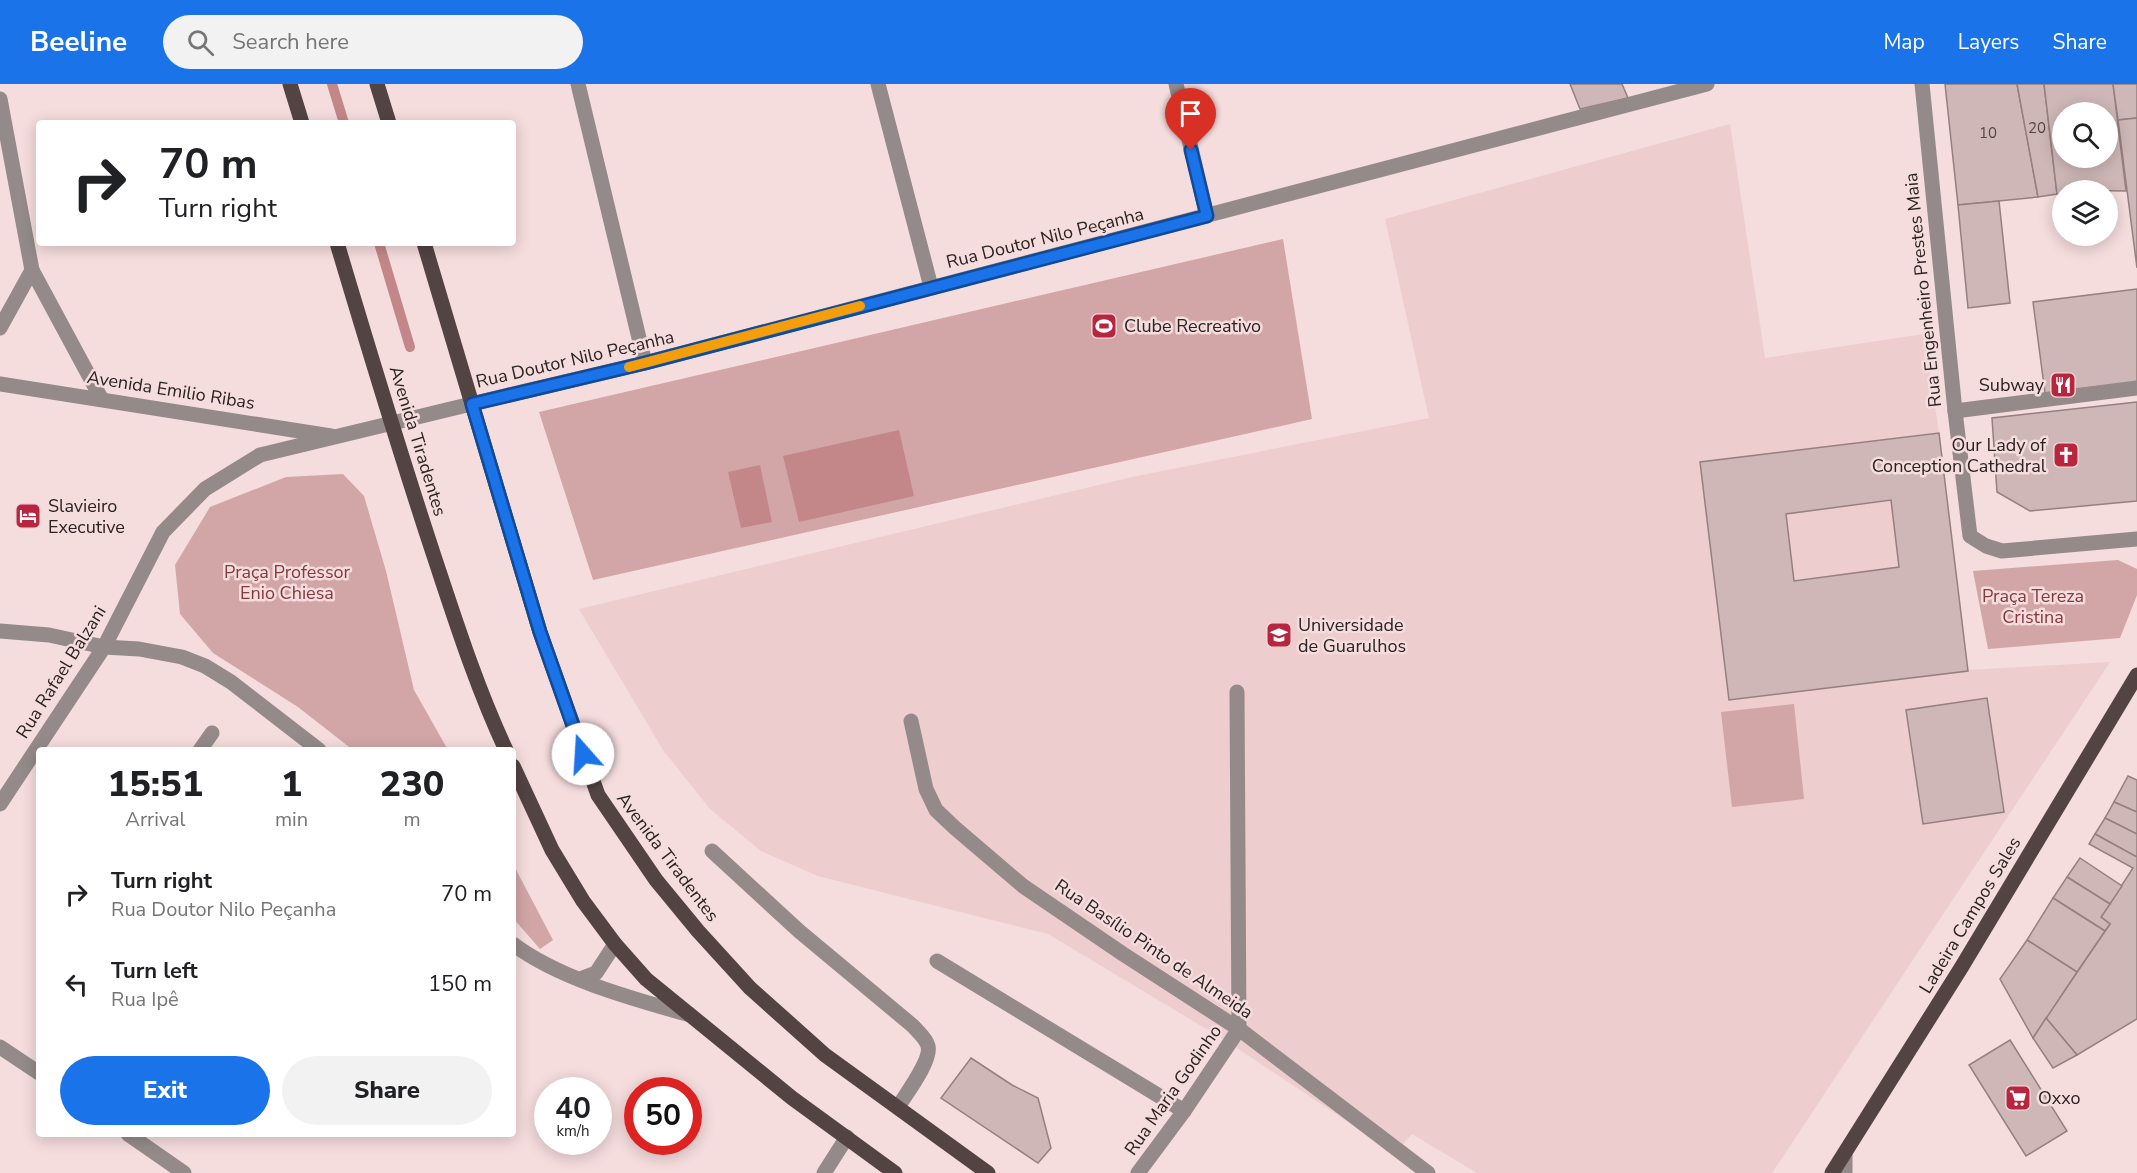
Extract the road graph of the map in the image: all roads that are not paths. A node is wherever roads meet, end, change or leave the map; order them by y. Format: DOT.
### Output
graph roads {
  1 [pos="290,84"];
  2 [pos="377,84"];
  3 [pos="578,84"];
  4 [pos="878,84"];
  5 [pos="1176,84"];
  6 [pos="1707,84"];
  7 [pos="1922,84"];
  8 [pos="0,99"];
  9 [pos="301,120"];
  10 [pos="387,120"];
  11 [pos="1207,216"];
  12 [pos="338,246"];
  13 [pos="425,246"];
  14 [pos="32,270"];
  15 [pos="931,287"];
  16 [pos="0,328"];
  17 [pos="645,363"];
  18 [pos="0,384"];
  19 [pos="2137,388"];
  20 [pos="101,398"];
  21 [pos="472,404"];
  22 [pos="1955,411"];
  23 [pos="391,423"];
  24 [pos="336,436"];
  25 [pos="2137,539"];
  26 [pos="0,631"];
  27 [pos="104,647"];
  28 [pos="2137,675"];
  29 [pos="1237,692"];
  30 [pos="911,721"];
  31 [pos="212,733"];
  32 [pos="38,747"];
  33 [pos="202,747"];
  34 [pos="315,747"];
  35 [pos="505,747"];
  36 [pos="36,750"];
  37 [pos="516,772"];
  38 [pos="0,804"];
  39 [pos="712,850"];
  40 [pos="615,944"];
  41 [pos="516,946"];
  42 [pos="937,962"];
  43 [pos="580,979"];
  44 [pos="692,1016"];
  45 [pos="1239,1029"];
  46 [pos="0,1047"];
  47 [pos="36,1071"];
  48 [pos="898,1107"];
  49 [pos="1184,1111"];
  50 [pos="132,1137"];
  51 [pos="848,1137"];
  52 [pos="1845,1154"];
  53 [pos="184,1173"];
  54 [pos="824,1173"];
  55 [pos="895,1173"];
  56 [pos="988,1173"];
  57 [pos="1138,1173"];
  58 [pos="1428,1173"];
  59 [pos="1832,1173"];
  60 [pos="1845,1173"];
  1 -- 9 [label="main road"];
  2 -- 10 [label="main road"];
  3 -- 17 [label="street"];
  4 -- 15 [label="street"];
  5 -- 11 [label="street"];
  6 -- 11 [label="street, Rua Doutor Nilo Peçanha"];
  7 -- 22 [label="street, Rua Engenheiro Prestes Maia"];
  8 -- 14 [label="street"];
  11 -- 15 [label="street, Rua Doutor Nilo Peçanha"];
  12 -- 23 [label="main road, Avenida Tiradentes"];
  13 -- 21 [label="main road, Avenida Tiradentes"];
  14 -- 16 [label="street"];
  14 -- 20 [label="street"];
  15 -- 17 [label="street, Rua Doutor Nilo Peçanha"];
  17 -- 21 [label="street, Rua Doutor Nilo Peçanha"];
  18 -- 20 [label="street, Avenida Emilio Ribas"];
  19 -- 22 [label="street"];
  20 -- 24 [label="street, Avenida Emilio Ribas"];
  21 -- 23 [label="street, Rua Doutor Nilo Peçanha"];
  21 -- 48 [label="main road, Avenida Tiradentes"];
  22 -- 25 [label="street, Rua Engenheiro Prestes Maia"];
  23 -- 24 [label="street, Rua Rafael Balzani"];
  23 -- 35 [label="main road, Avenida Tiradentes"];
  24 -- 27 [label="street, Rua Rafael Balzani"];
  26 -- 27 [label="street"];
  27 -- 32 [label="street, Rua Rafael Balzani"];
  27 -- 34 [label="street"];
  28 -- 52 [label="main road, Ladeira Campos Sales"];
  29 -- 45 [label="street"];
  30 -- 45 [label="street, Rua Basílio Pinto de Almeida"];
  31 -- 33 [label="street"];
  36 -- 38 [label="street, Rua Rafael Balzani"];
  37 -- 40 [label="main road"];
  39 -- 48 [label="street"];
  40 -- 43 [label="street"];
  40 -- 44 [label="main road"];
  41 -- 43 [label="street"];
  42 -- 49 [label="street"];
  43 -- 44 [label="street"];
  44 -- 51 [label="main road"];
  45 -- 49 [label="street, Rua Maria Godinho"];
  45 -- 58 [label="street, Rua Basílio Pinto de Almeida"];
  46 -- 47 [label="street"];
  48 -- 56 [label="main road, Avenida Tiradentes"];
  49 -- 57 [label="street, Rua Maria Godinho"];
  50 -- 53 [label="street"];
  51 -- 54 [label="street"];
  51 -- 55 [label="main road"];
  52 -- 59 [label="main road, Ladeira Campos Sales"];
  52 -- 60 [label="street"];
}
